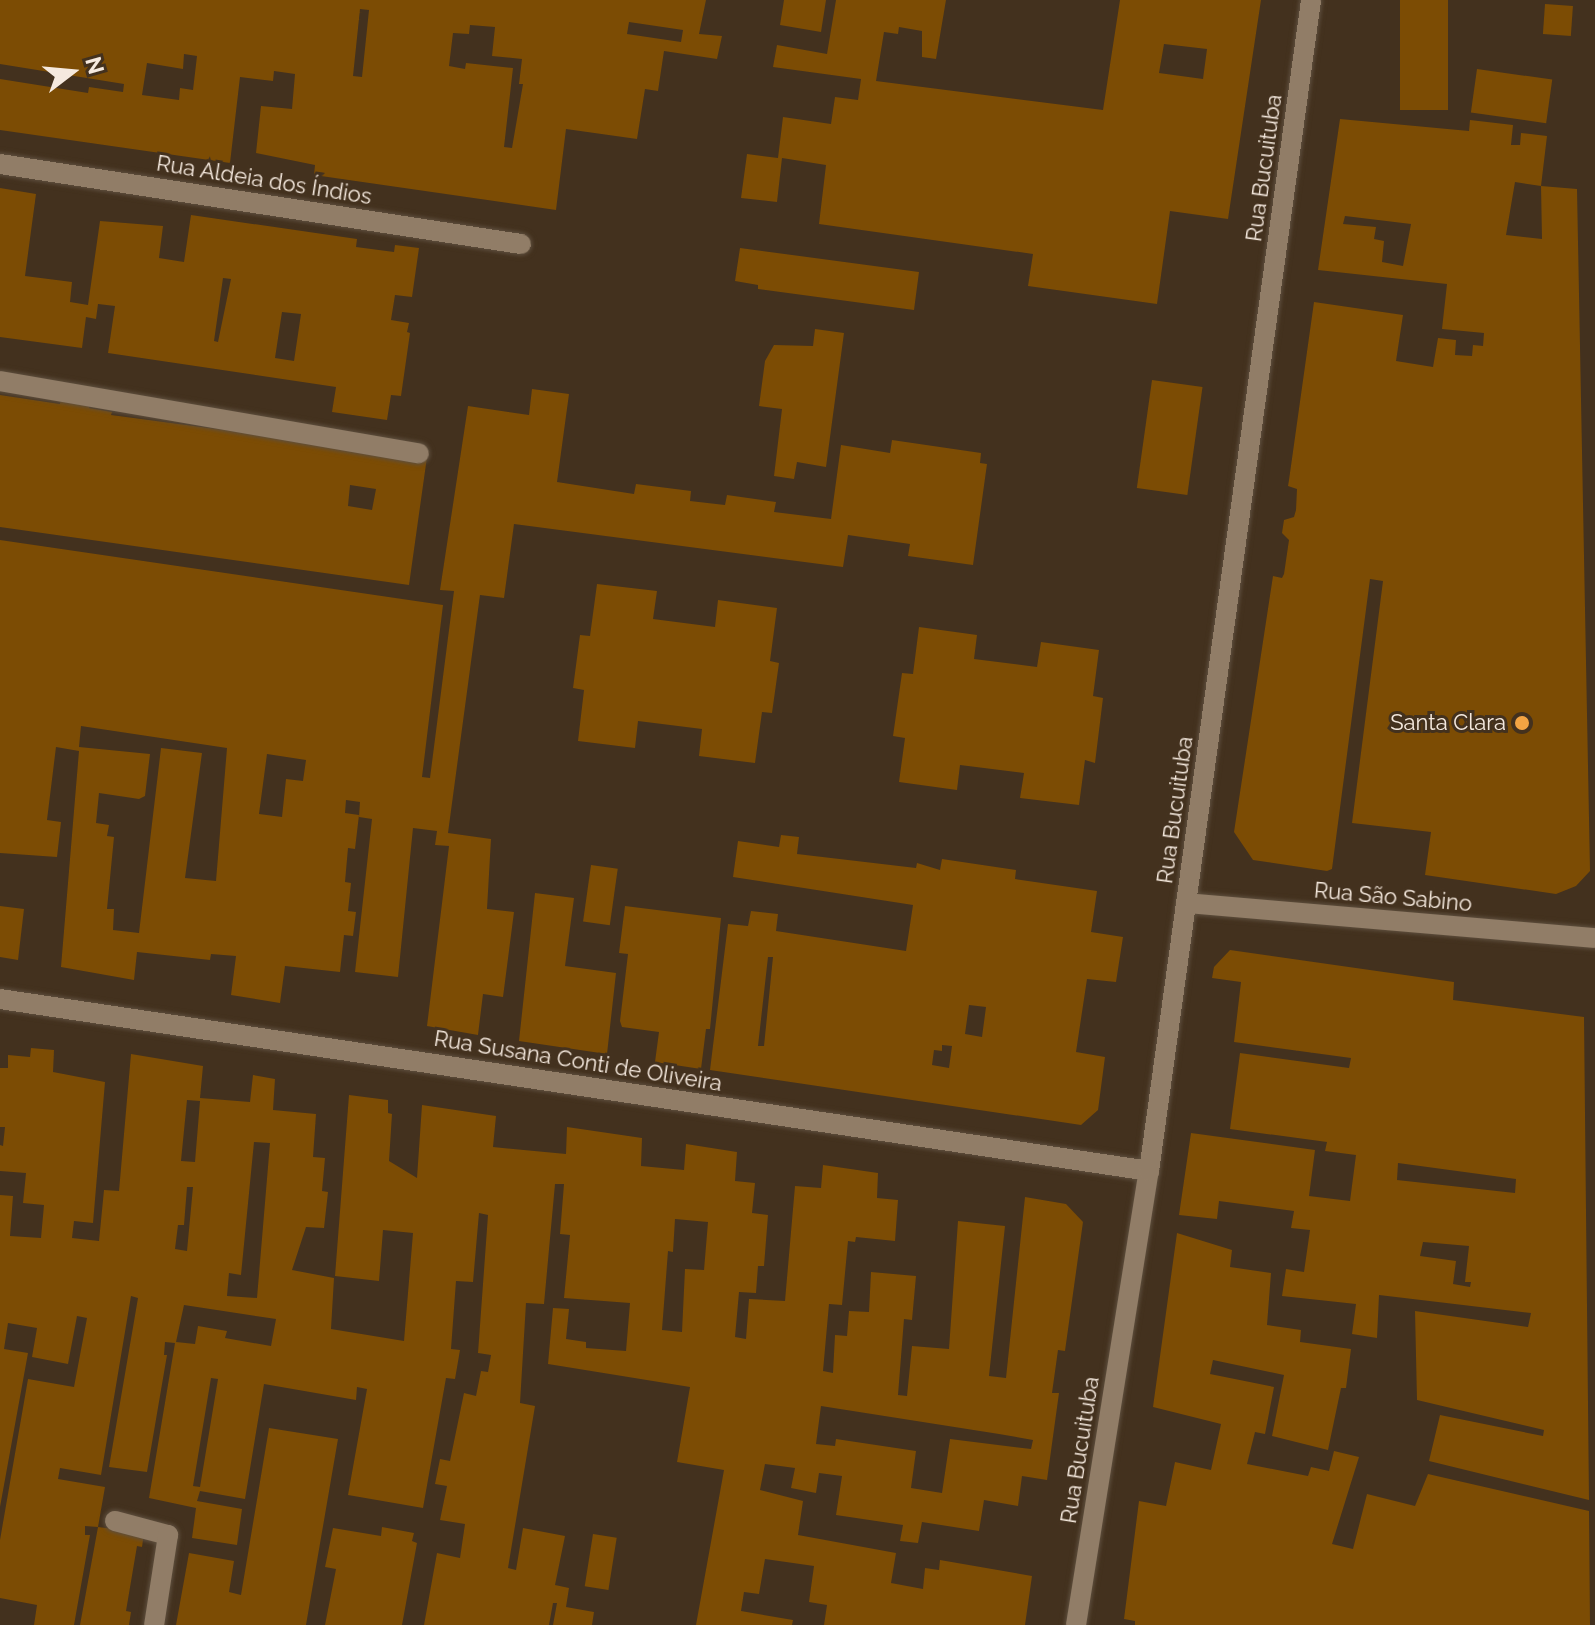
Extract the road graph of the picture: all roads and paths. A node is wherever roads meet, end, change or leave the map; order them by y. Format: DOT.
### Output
graph roads {
  1 [pos="1311,0"];
  2 [pos="0,164"];
  3 [pos="521,244"];
  4 [pos="0,381"];
  5 [pos="419,453"];
  6 [pos="1186,903"];
  7 [pos="1595,938"];
  8 [pos="0,999"];
  9 [pos="1149,1171"];
  10 [pos="115,1521"];
  11 [pos="154,1625"];
  12 [pos="1076,1625"];
  1 -- 6 [label="street, Rua Bucuituba"];
  2 -- 3 [label="street, Rua Aldeia dos Índios"];
  4 -- 5 [label="street"];
  6 -- 7 [label="street, Rua São Sabino"];
  6 -- 9 [label="street, Rua Bucuituba"];
  8 -- 9 [label="street, Rua Susana Conti de Oliveira"];
  9 -- 12 [label="street, Rua Bucuituba"];
  10 -- 11 [label="street"];
}
